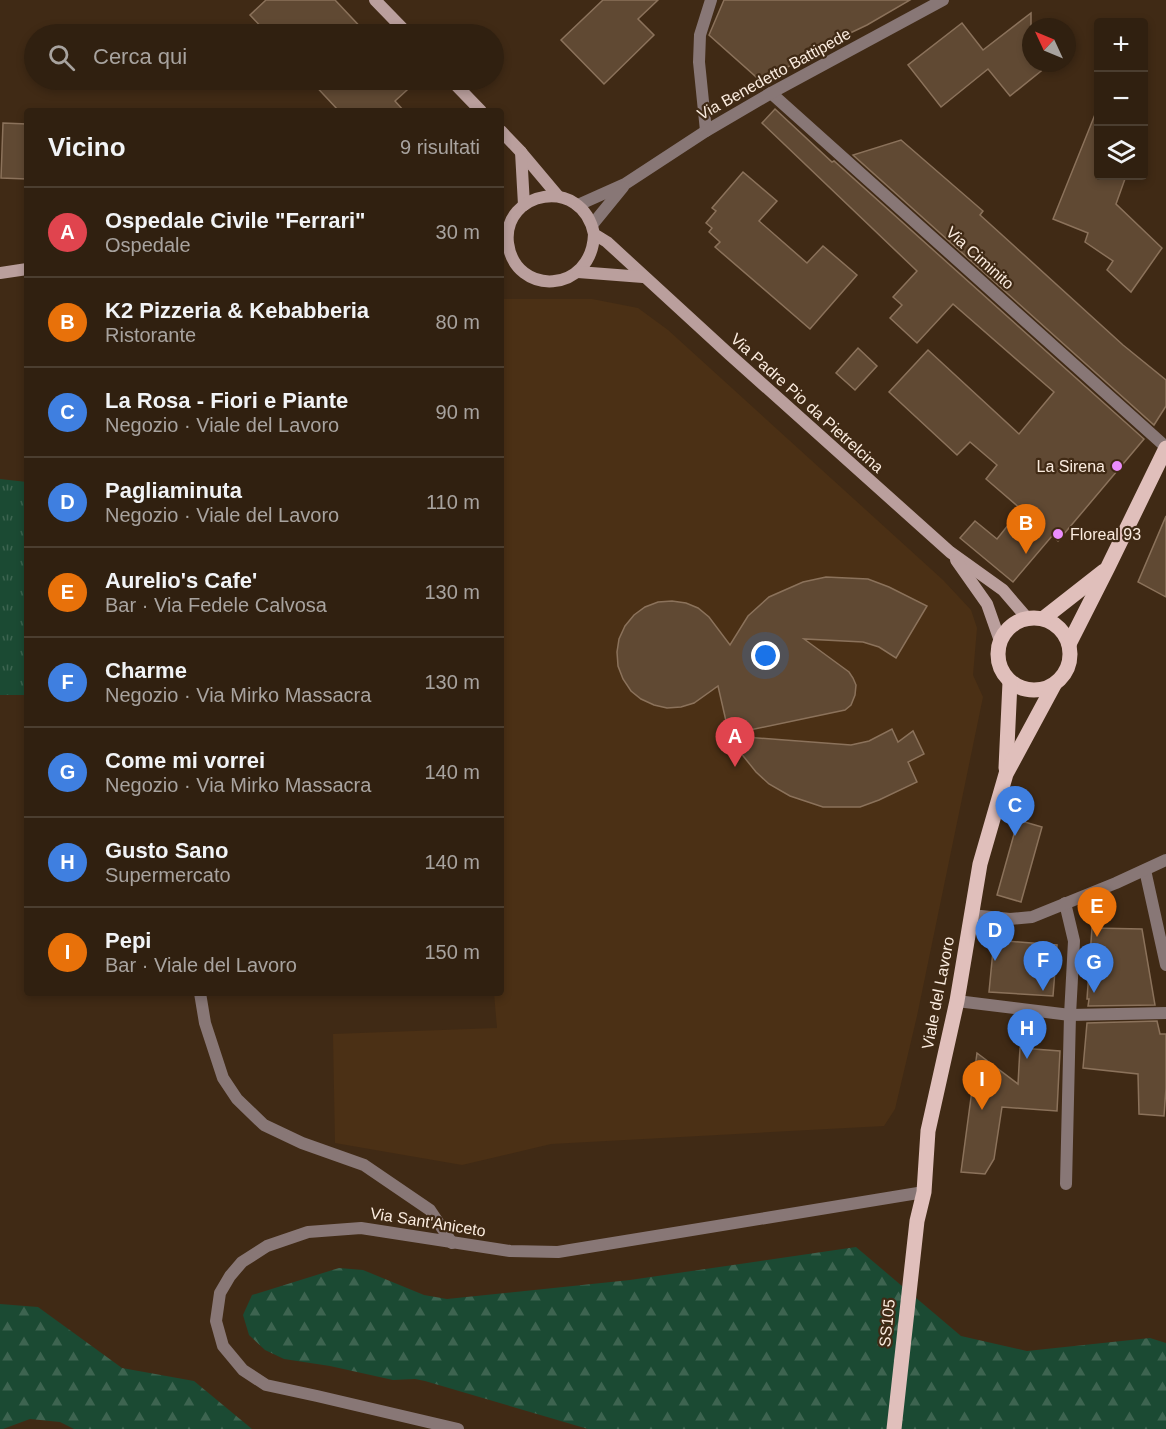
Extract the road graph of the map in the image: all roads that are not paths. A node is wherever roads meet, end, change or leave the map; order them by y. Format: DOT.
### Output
graph roads {
  1 [pos="375,0"];
  2 [pos="711,0"];
  3 [pos="943,0"];
  4 [pos="398,24"];
  5 [pos="461,90"];
  6 [pos="771,93"];
  7 [pos="479,108"];
  8 [pos="706,131"];
  9 [pos="504,134"];
  10 [pos="521,152"];
  11 [pos="625,184"];
  12 [pos="558,196"];
  13 [pos="524,205"];
  14 [pos="578,205"];
  15 [pos="505,230"];
  16 [pos="593,230"];
  17 [pos="504,264"];
  18 [pos="517,266"];
  19 [pos="24,269"];
  20 [pos="578,272"];
  21 [pos="0,273"];
  22 [pos="644,277"];
  23 [pos="1166,448"];
  24 [pos="950,552"];
  25 [pos="1108,567"];
  26 [pos="1027,618"];
  27 [pos="1044,618"];
  28 [pos="1000,640"];
  29 [pos="1070,644"];
  30 [pos="1010,682"];
  31 [pos="1054,685"];
  32 [pos="1006,774"];
  33 [pos="1166,860"];
  34 [pos="1145,870"];
  35 [pos="1065,903"];
  36 [pos="970,915"];
  37 [pos="1166,965"];
  38 [pos="200,996"];
  39 [pos="957,1002"];
  40 [pos="1166,1013"];
  41 [pos="1070,1015"];
  42 [pos="1066,1184"];
  43 [pos="924,1192"];
  44 [pos="917,1221"];
  45 [pos="452,1243"];
  46 [pos="458,1429"];
  47 [pos="894,1429"];
  1 -- 4 [label="street"];
  2 -- 8 [label="street"];
  3 -- 6 [label="street, Via Benedetto Battipede"];
  5 -- 7 [label="street"];
  6 -- 8 [label="street, Via Benedetto Battipede"];
  6 -- 23 [label="street, Via Ciminito"];
  8 -- 11 [label="street, Via Benedetto Battipede"];
  9 -- 10 [label="street"];
  10 -- 12 [label="street"];
  10 -- 13 [label="street"];
  11 -- 14 [label="street"];
  11 -- 16 [label="street"];
  12 -- 13 [label="street"];
  12 -- 14 [label="street"];
  13 -- 15 [label="street"];
  14 -- 16 [label="street"];
  15 -- 18 [label="street"];
  16 -- 20 [label="street"];
  16 -- 22 [label="street, Via Padre Pio da Pietrelcina"];
  17 -- 18 [label="street"];
  18 -- 20 [label="street"];
  19 -- 21 [label="street"];
  20 -- 22 [label="street"];
  22 -- 24 [label="street, Via Padre Pio da Pietrelcina"];
  23 -- 25 [label="main road"];
  24 -- 26 [label="street, Via Padre Pio da Pietrelcina"];
  24 -- 28 [label="street, Via Padre Pio da Pietrelcina"];
  25 -- 27 [label="main road"];
  25 -- 29 [label="main road"];
  26 -- 27 [label="main road"];
  26 -- 28 [label="main road"];
  27 -- 29 [label="main road"];
  28 -- 30 [label="main road"];
  29 -- 31 [label="main road"];
  30 -- 31 [label="main road"];
  30 -- 32 [label="main road, Viale del Lavoro / SS105"];
  31 -- 32 [label="main road, Viale del Lavoro / SS105"];
  32 -- 36 [label="main road, Viale del Lavoro / SS105"];
  33 -- 34 [label="street"];
  34 -- 35 [label="street"];
  34 -- 37 [label="street"];
  35 -- 36 [label="street"];
  35 -- 41 [label="street"];
  36 -- 39 [label="main road, Viale del Lavoro / SS105"];
  38 -- 45 [label="street"];
  39 -- 41 [label="street"];
  39 -- 43 [label="main road, Viale del Lavoro / SS105"];
  40 -- 41 [label="street"];
  41 -- 42 [label="street"];
  43 -- 44 [label="main road, Viale del Lavoro / SS105"];
  43 -- 45 [label="street, Via Sant'Aniceto"];
  44 -- 47 [label="main road, SS105 / SS105"];
  45 -- 46 [label="street, Via Sant'Aniceto"];
}
